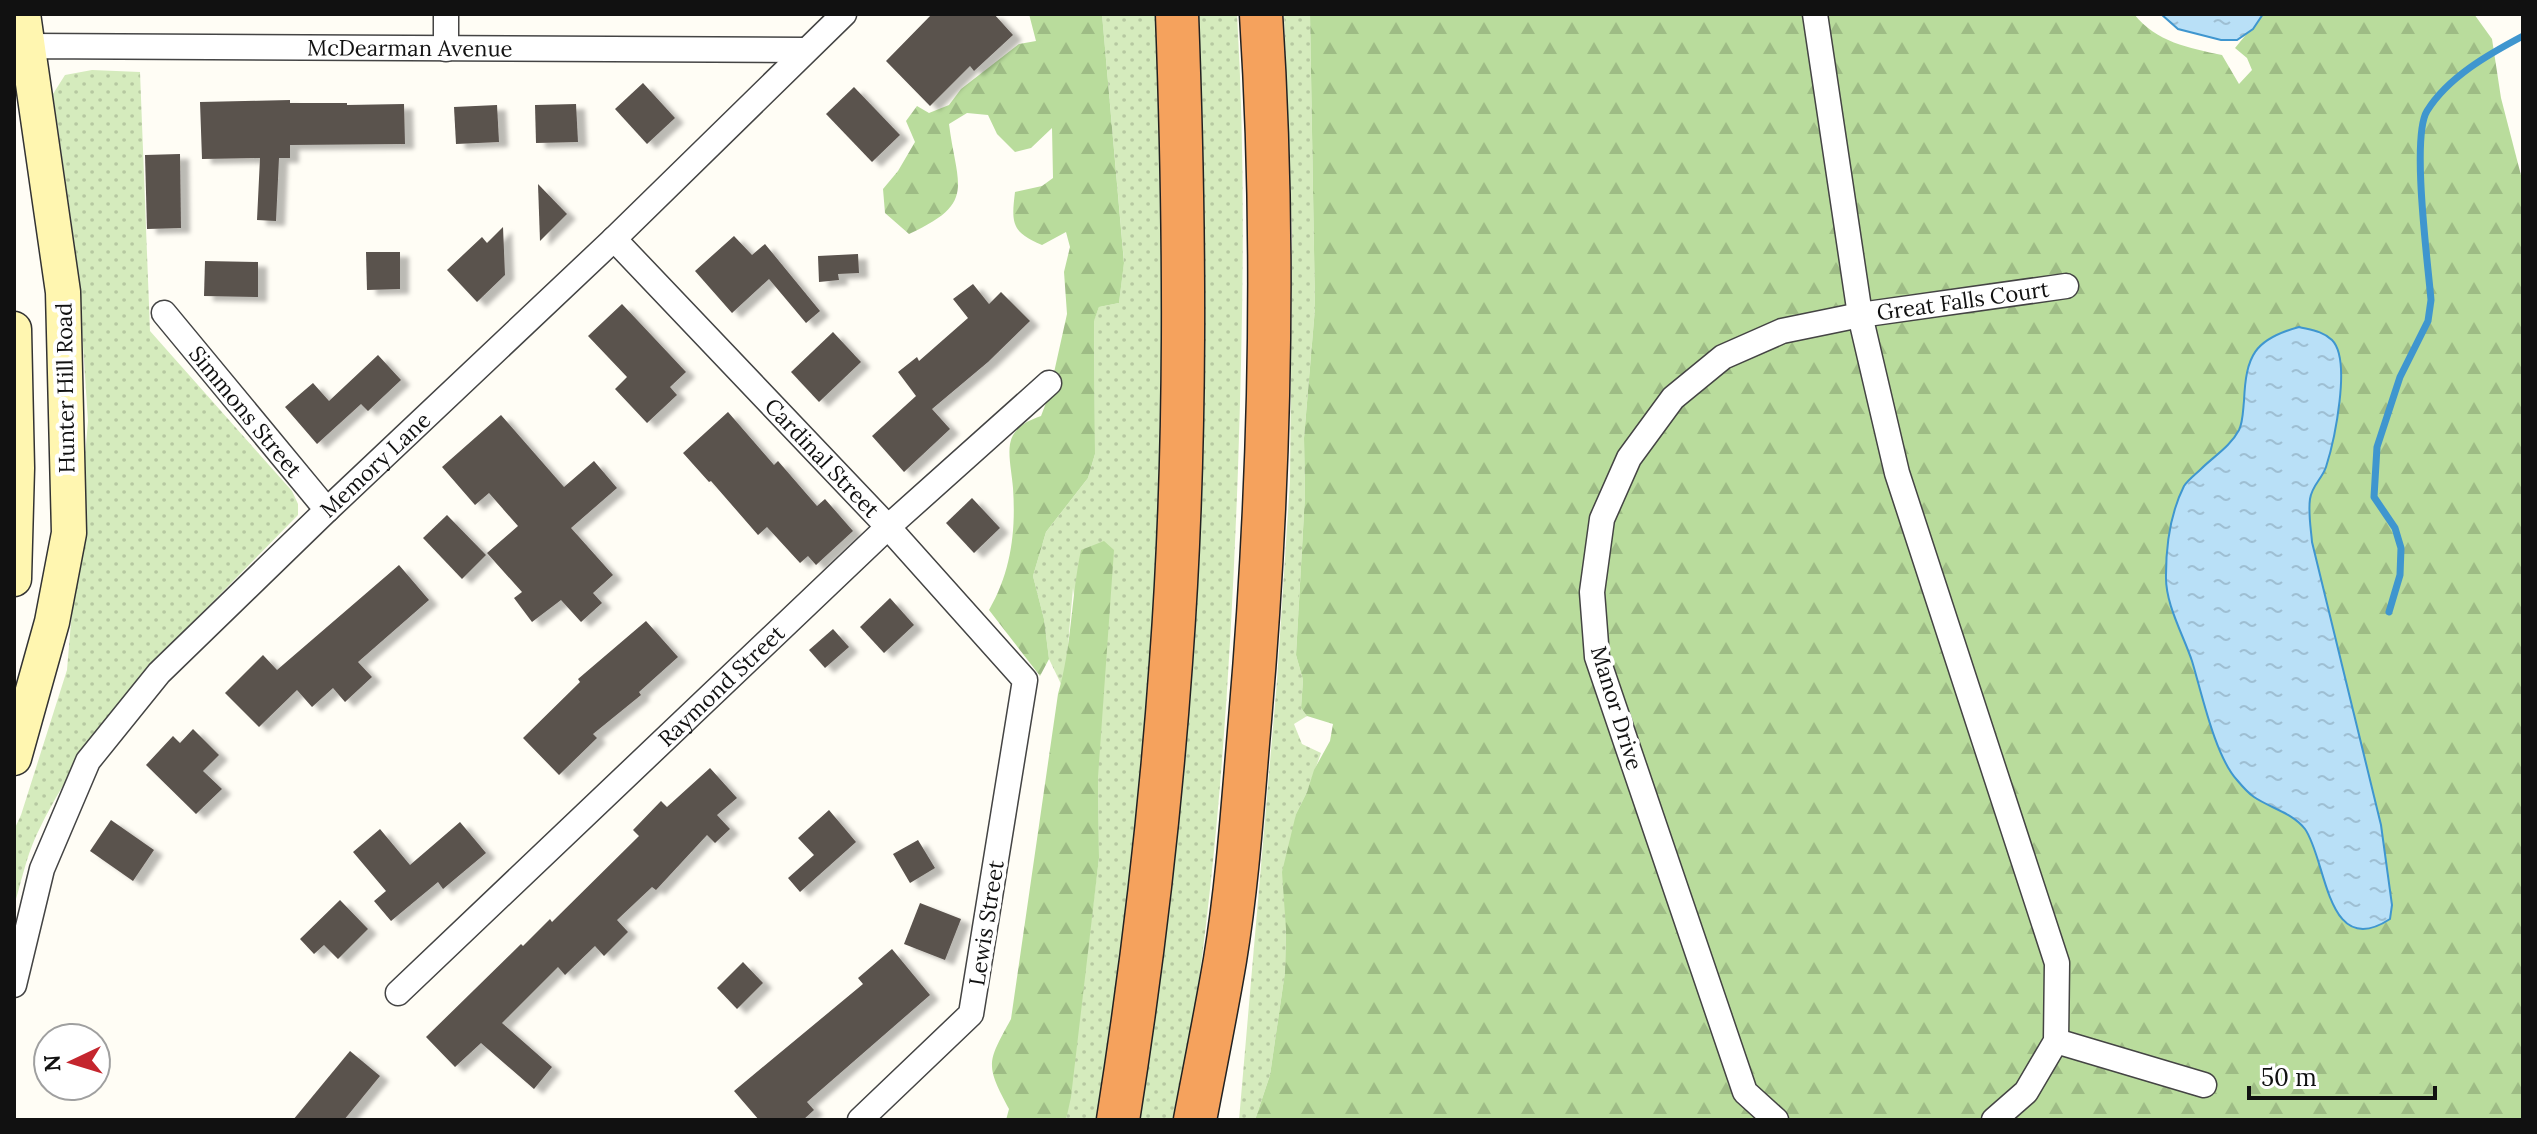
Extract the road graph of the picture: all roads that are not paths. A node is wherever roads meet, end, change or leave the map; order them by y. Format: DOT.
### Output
graph roads {
  1 [pos="446,14"];
  2 [pos="844,14"];
  3 [pos="1177,14"];
  4 [pos="1261,14"];
  5 [pos="1815,14"];
  6 [pos="22,36"];
  7 [pos="446,49"];
  8 [pos="805,50"];
  9 [pos="614,239"];
  10 [pos="2066,286"];
  11 [pos="164,313"];
  12 [pos="1860,315"];
  13 [pos="14,329"];
  14 [pos="1049,383"];
  15 [pos="327,510"];
  16 [pos="888,527"];
  17 [pos="14,579"];
  18 [pos="1025,680"];
  19 [pos="14,758"];
  20 [pos="1226,957"];
  21 [pos="14,985"];
  22 [pos="398,993"];
  23 [pos="2056,1041"];
  24 [pos="2204,1085"];
  25 [pos="860,1120"];
  26 [pos="1118,1120"];
  27 [pos="1195,1120"];
  28 [pos="1224,1120"];
  29 [pos="1776,1120"];
  30 [pos="1994,1120"];
  1 -- 7 [label="street"];
  2 -- 8 [label="street, Memory Lane"];
  3 -- 26 [label="highway"];
  4 -- 20 [label="highway"];
  5 -- 12 [label="street"];
  6 -- 7 [label="street, McDearman Avenue"];
  6 -- 19 [label="street, Hunter Hill Road"];
  7 -- 8 [label="street, McDearman Avenue"];
  8 -- 9 [label="street, Memory Lane"];
  9 -- 15 [label="street, Memory Lane"];
  9 -- 16 [label="street, Cardinal Street"];
  10 -- 12 [label="street, Great Falls Court"];
  11 -- 15 [label="street, Simmons Street"];
  12 -- 23 [label="street"];
  12 -- 29 [label="street, Manor Drive"];
  13 -- 17 [label="street"];
  14 -- 16 [label="street, Raymond Street"];
  15 -- 21 [label="street, Memory Lane"];
  16 -- 18 [label="street, Cardinal Street"];
  16 -- 22 [label="street, Raymond Street"];
  18 -- 25 [label="street, Lewis Street"];
  20 -- 27 [label="highway"];
  20 -- 28 [label="highway"];
  23 -- 24 [label="street"];
  23 -- 30 [label="street"];
}
